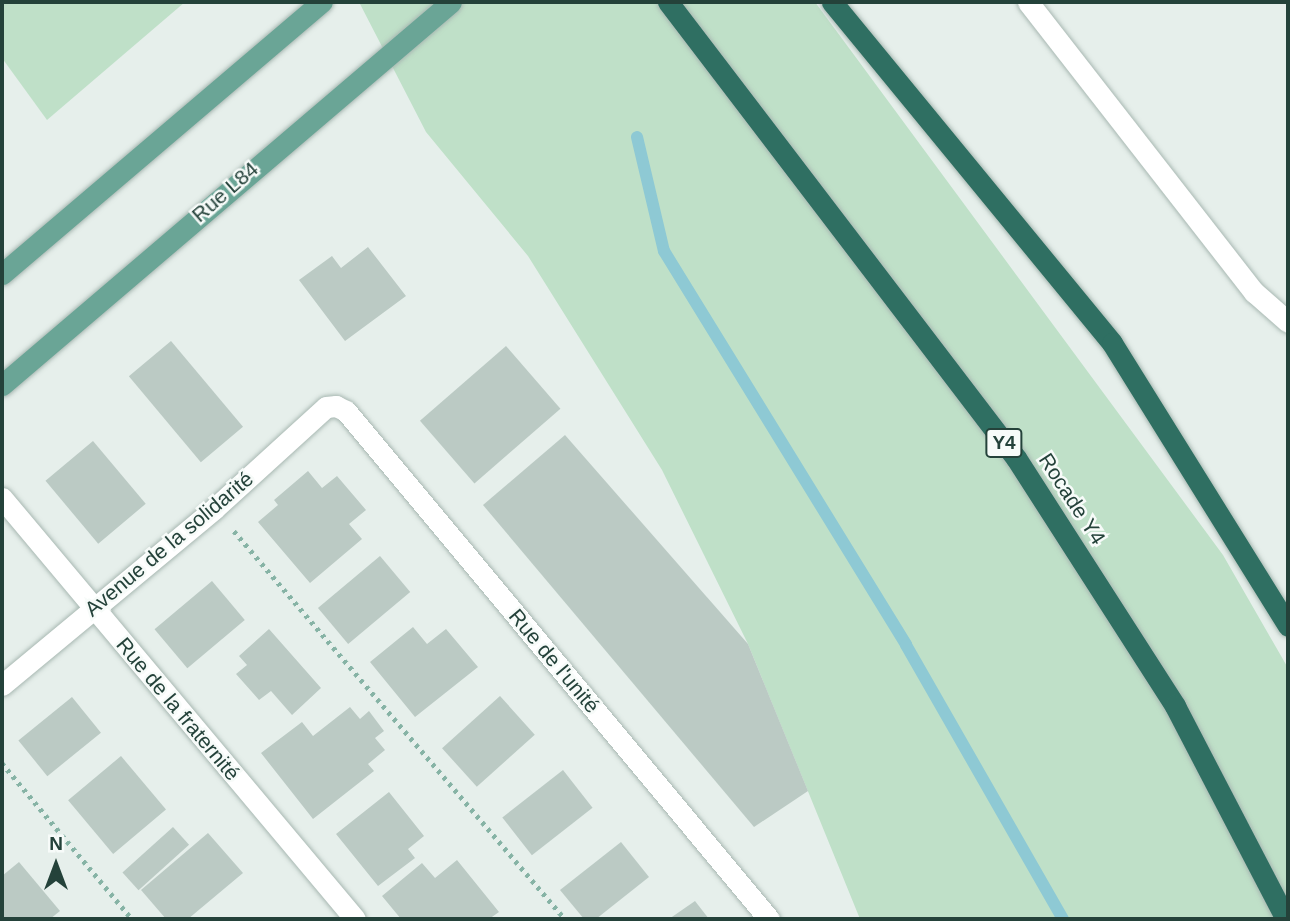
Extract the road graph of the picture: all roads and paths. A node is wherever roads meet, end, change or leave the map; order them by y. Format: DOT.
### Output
graph roads {
  1 [pos="323,2"];
  2 [pos="451,2"];
  3 [pos="668,2"];
  4 [pos="832,2"];
  5 [pos="1028,2"];
  6 [pos="2,274"];
  7 [pos="1288,322"];
  8 [pos="2,385"];
  9 [pos="336,406"];
  10 [pos="2,498"];
  11 [pos="215,508"];
  12 [pos="94,608"];
  13 [pos="1288,626"];
  14 [pos="2,685"];
  15 [pos="2,763"];
  16 [pos="132,919"];
  17 [pos="355,919"];
  18 [pos="565,919"];
  19 [pos="769,919"];
  20 [pos="1286,919"];
  1 -- 6 [label="main road"];
  2 -- 8 [label="main road, Rue L84"];
  3 -- 20 [label="highway, Rocade Y4 / Y4"];
  4 -- 13 [label="highway"];
  5 -- 7 [label="street"];
  9 -- 11 [label="street, Avenue de la solidarité"];
  9 -- 19 [label="street, Rue de l'unité"];
  10 -- 12 [label="street, Rue de la fraternité"];
  11 -- 12 [label="street, Avenue de la solidarité"];
  11 -- 18 [label="path"];
  12 -- 14 [label="street, Avenue de la solidarité"];
  12 -- 17 [label="street, Rue de la fraternité"];
  15 -- 16 [label="path"];
}
